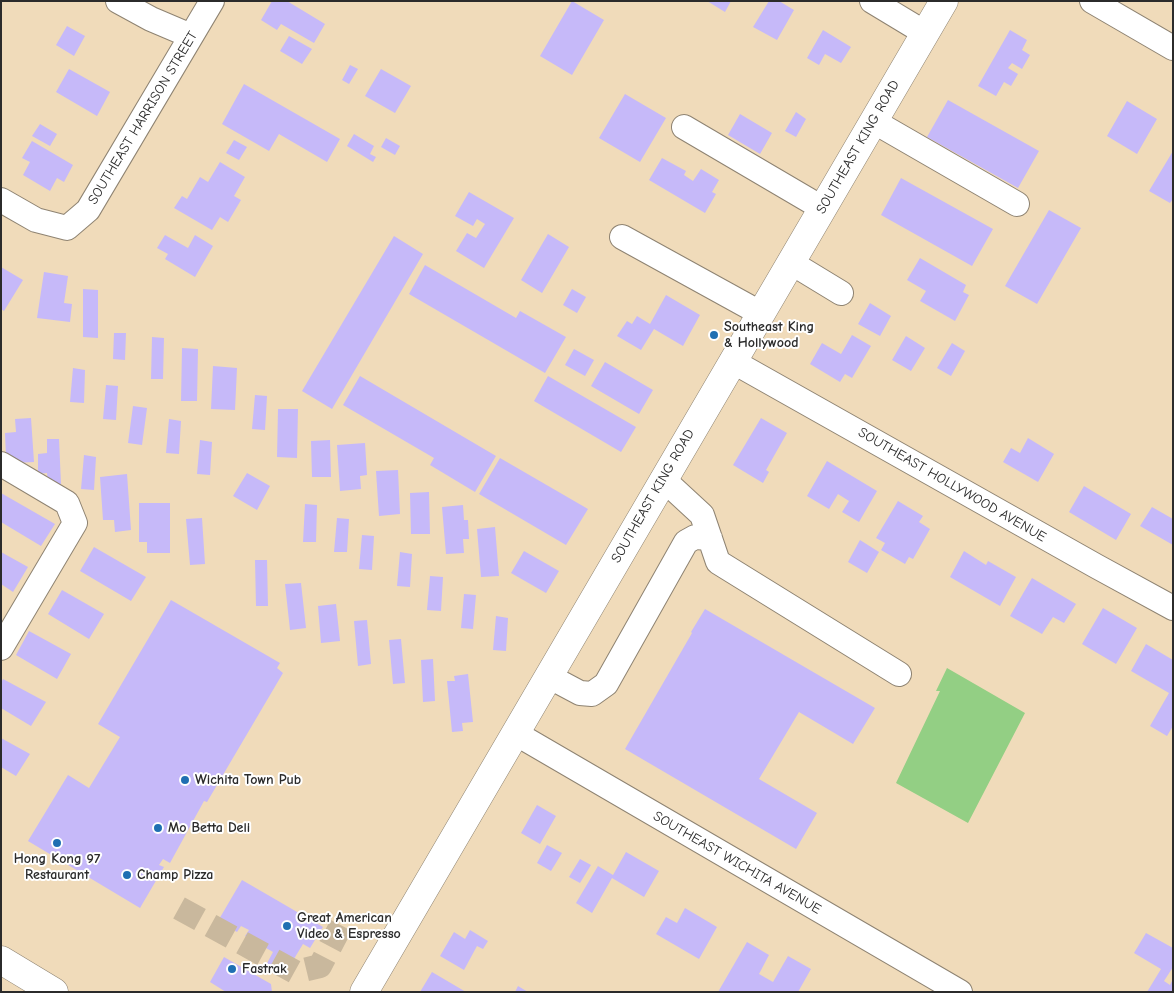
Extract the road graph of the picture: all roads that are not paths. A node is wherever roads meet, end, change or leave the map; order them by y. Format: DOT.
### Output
graph roads {
  1 [pos="118,1"];
  2 [pos="212,1"];
  3 [pos="872,1"];
  4 [pos="944,1"];
  5 [pos="1092,1"];
  6 [pos="925,33"];
  7 [pos="191,36"];
  8 [pos="1173,48"];
  9 [pos="873,121"];
  10 [pos="684,127"];
  11 [pos="1,200"];
  12 [pos="1017,204"];
  13 [pos="822,208"];
  14 [pos="622,236"];
  15 [pos="790,262"];
  16 [pos="842,293"];
  17 [pos="760,313"];
  18 [pos="732,360"];
  19 [pos="1,464"];
  20 [pos="663,479"];
  21 [pos="710,538"];
  22 [pos="1173,608"];
  23 [pos="1,648"];
  24 [pos="899,674"];
  25 [pos="548,676"];
  26 [pos="515,733"];
  27 [pos="1,960"];
  28 [pos="54,992"];
  29 [pos="364,992"];
  30 [pos="960,992"];
  1 -- 7 [label="street"];
  2 -- 7 [label="street, SOUTHEAST HARRISON STREET"];
  3 -- 6 [label="street"];
  4 -- 6 [label="main road, SOUTHEAST KING ROAD"];
  5 -- 8 [label="street"];
  6 -- 9 [label="main road, SOUTHEAST KING ROAD"];
  7 -- 11 [label="street, SOUTHEAST HARRISON STREET"];
  9 -- 12 [label="street"];
  9 -- 13 [label="main road, SOUTHEAST KING ROAD"];
  10 -- 13 [label="street"];
  13 -- 15 [label="main road, SOUTHEAST KING ROAD"];
  14 -- 17 [label="street"];
  15 -- 16 [label="street"];
  15 -- 17 [label="main road, SOUTHEAST KING ROAD"];
  17 -- 18 [label="main road, SOUTHEAST KING ROAD"];
  18 -- 20 [label="main road, SOUTHEAST KING ROAD"];
  18 -- 22 [label="street, SOUTHEAST HOLLYWOOD AVENUE"];
  19 -- 23 [label="street"];
  20 -- 21 [label="street"];
  20 -- 25 [label="main road, SOUTHEAST KING ROAD"];
  21 -- 24 [label="street"];
  21 -- 25 [label="street"];
  25 -- 26 [label="main road, SOUTHEAST KING ROAD"];
  26 -- 29 [label="main road, SOUTHEAST KING ROAD"];
  26 -- 30 [label="street, SOUTHEAST WICHITA AVENUE"];
  27 -- 28 [label="main road"];
}
